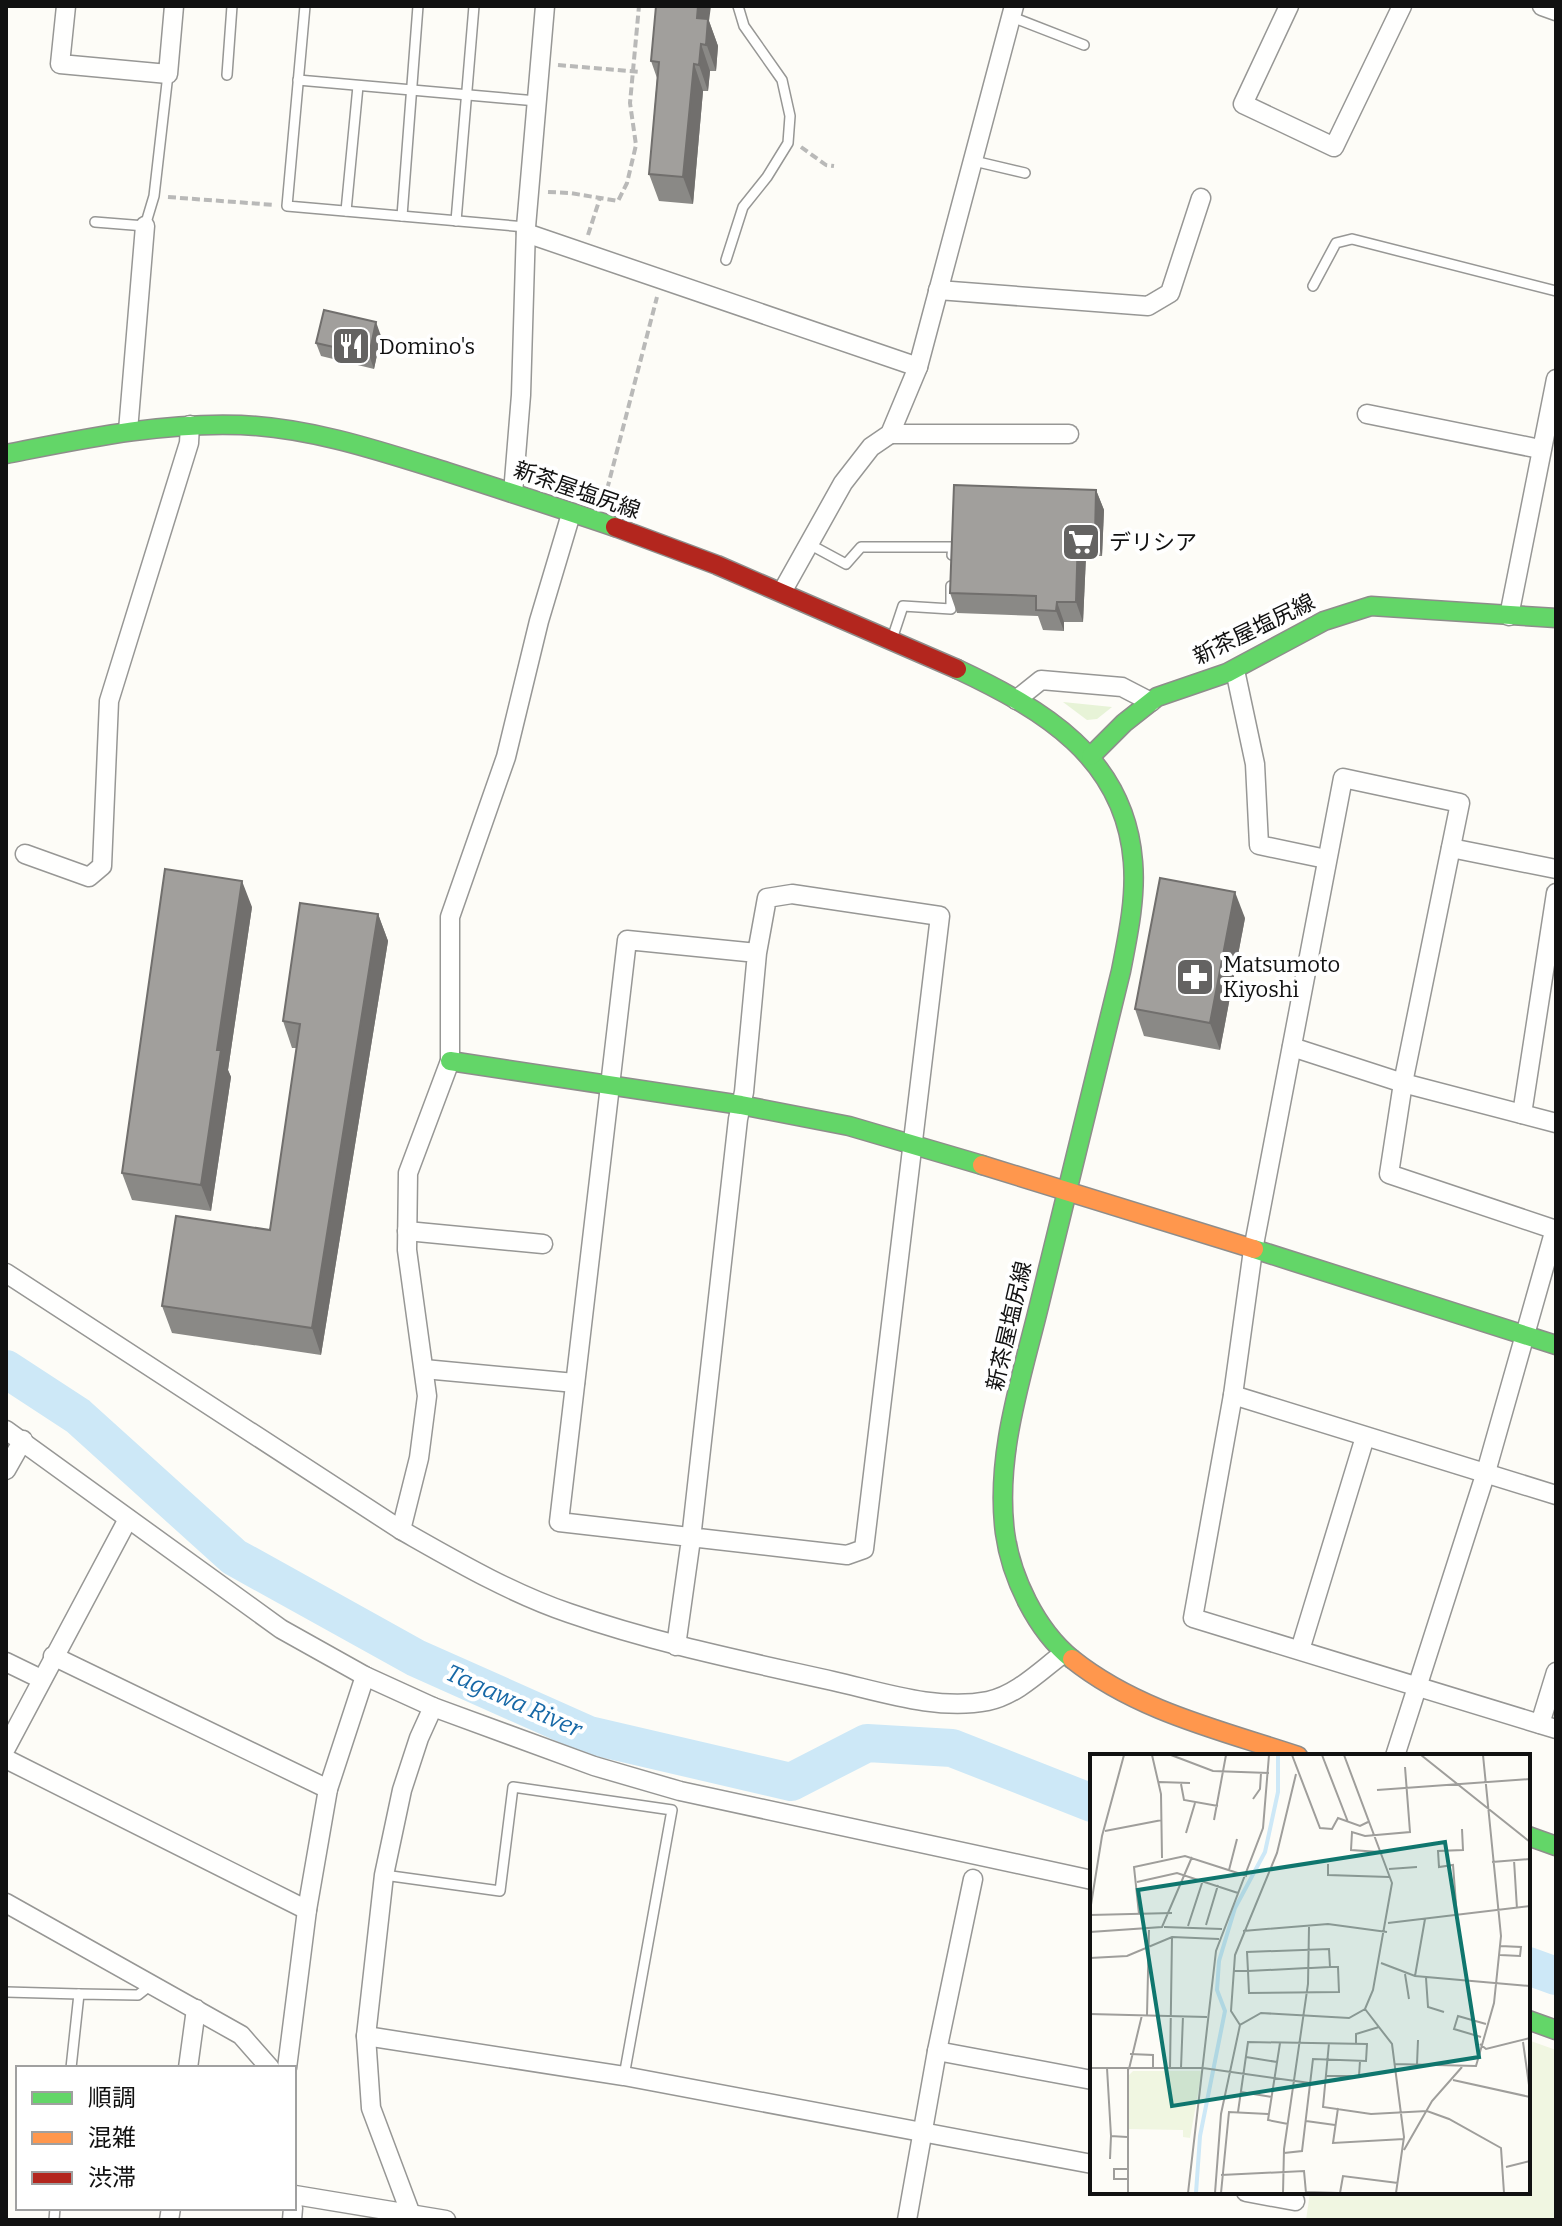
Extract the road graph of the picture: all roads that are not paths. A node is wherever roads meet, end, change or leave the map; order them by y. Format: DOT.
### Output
graph roads {
  1 [pos="66,6"];
  2 [pos="174,6"];
  3 [pos="232,6"];
  4 [pos="305,6"];
  5 [pos="418,6"];
  6 [pos="474,6"];
  7 [pos="545,6"];
  8 [pos="738,6"];
  9 [pos="1289,6"];
  10 [pos="1402,6"];
  11 [pos="1542,6"];
  12 [pos="1556,11"];
  13 [pos="1013,12"];
  14 [pos="1084,45"];
  15 [pos="168,74"];
  16 [pos="227,75"];
  17 [pos="298,80"];
  18 [pos="358,86"];
  19 [pos="412,90"];
  20 [pos="467,95"];
  21 [pos="537,101"];
  22 [pos="974,161"];
  23 [pos="1025,173"];
  24 [pos="1201,198"];
  25 [pos="346,211"];
  26 [pos="402,216"];
  27 [pos="456,221"];
  28 [pos="95,222"];
  29 [pos="145,226"];
  30 [pos="526,230"];
  31 [pos="726,260"];
  32 [pos="1313,286"];
  33 [pos="938,290"];
  34 [pos="1556,291"];
  35 [pos="918,367"];
  36 [pos="1556,379"];
  37 [pos="1367,414"];
  38 [pos="190,425"];
  39 [pos="128,431"];
  40 [pos="890,434"];
  41 [pos="1069,434"];
  42 [pos="1540,449"];
  43 [pos="6,454"];
  44 [pos="513,493"];
  45 [pos="571,514"];
  46 [pos="809,544"];
  47 [pos="952,563"];
  48 [pos="952,578"];
  49 [pos="782,592"];
  50 [pos="1509,616"];
  51 [pos="1556,618"];
  52 [pos="891,641"];
  53 [pos="1235,670"];
  54 [pos="1016,700"];
  55 [pos="1151,702"];
  56 [pos="1091,756"];
  57 [pos="1451,848"];
  58 [pos="25,854"];
  59 [pos="1326,859"];
  60 [pos="1556,869"];
  61 [pos="1556,893"];
  62 [pos="757,953"];
  63 [pos="1292,1047"];
  64 [pos="450,1061"];
  65 [pos="1403,1083"];
  66 [pos="611,1085"];
  67 [pos="741,1105"];
  68 [pos="1522,1114"];
  69 [pos="1556,1123"];
  70 [pos="912,1143"];
  71 [pos="1066,1189"];
  72 [pos="1556,1230"];
  73 [pos="407,1231"];
  74 [pos="543,1244"];
  75 [pos="1253,1250"];
  76 [pos="6,1273"];
  77 [pos="1524,1335"];
  78 [pos="1556,1345"];
  79 [pos="424,1369"];
  80 [pos="575,1383"];
  81 [pos="1233,1395"];
  82 [pos="6,1430"];
  83 [pos="1365,1437"];
  84 [pos="23,1440"];
  85 [pos="6,1470"];
  86 [pos="1486,1472"];
  87 [pos="1556,1495"];
  88 [pos="128,1519"];
  89 [pos="401,1530"];
  90 [pos="691,1539"];
  91 [pos="676,1646"];
  92 [pos="1300,1650"];
  93 [pos="1064,1653"];
  94 [pos="53,1656"];
  95 [pos="6,1662"];
  96 [pos="1556,1672"];
  97 [pos="365,1676"];
  98 [pos="41,1679"];
  99 [pos="1417,1688"];
  100 [pos="433,1707"];
  101 [pos="1548,1726"];
  102 [pos="6,1748"];
  103 [pos="1292,1754"];
  104 [pos="1396,1754"];
  105 [pos="6,1759"];
  106 [pos="328,1789"];
  107 [pos="1530,1837"];
  108 [pos="1556,1846"];
  109 [pos="384,1875"];
  110 [pos="973,1879"];
  111 [pos="1090,1880"];
  112 [pos="6,1903"];
  113 [pos="307,1910"];
  114 [pos="152,1984"];
  115 [pos="6,1992"];
  116 [pos="79,1994"];
  117 [pos="196,2009"];
  118 [pos="1530,2021"];
  119 [pos="1556,2030"];
  120 [pos="366,2036"];
  121 [pos="937,2051"];
  122 [pos="71,2066"];
  123 [pos="188,2066"];
  124 [pos="268,2066"];
  125 [pos="287,2066"];
  126 [pos="624,2076"];
  127 [pos="1090,2080"];
  128 [pos="923,2132"];
  129 [pos="1090,2164"];
  130 [pos="1271,2194"];
  131 [pos="1296,2196"];
  132 [pos="296,2198"];
  133 [pos="412,2217"];
  134 [pos="446,2220"];
  135 [pos="907,2220"];
  136 [pos="1292,2220"];
  1 -- 15 [label="street"];
  2 -- 15 [label="street"];
  3 -- 16 [label="lane"];
  4 -- 17 [label="lane"];
  5 -- 19 [label="lane"];
  6 -- 20 [label="lane"];
  7 -- 21 [label="street"];
  8 -- 31 [label="lane"];
  9 -- 10 [label="street"];
  11 -- 12 [label="street"];
  13 -- 14 [label="lane"];
  13 -- 22 [label="street"];
  15 -- 29 [label="lane"];
  17 -- 18 [label="lane"];
  17 -- 25 [label="lane"];
  18 -- 19 [label="lane"];
  18 -- 25 [label="lane"];
  19 -- 20 [label="lane"];
  19 -- 26 [label="lane"];
  20 -- 21 [label="lane"];
  20 -- 27 [label="lane"];
  21 -- 30 [label="street"];
  22 -- 23 [label="lane"];
  22 -- 33 [label="street"];
  24 -- 33 [label="street"];
  25 -- 26 [label="lane"];
  26 -- 27 [label="lane"];
  27 -- 30 [label="lane"];
  28 -- 29 [label="lane"];
  29 -- 39 [label="street"];
  30 -- 35 [label="street"];
  30 -- 44 [label="street"];
  32 -- 34 [label="lane"];
  33 -- 35 [label="street"];
  35 -- 40 [label="street"];
  36 -- 42 [label="street"];
  37 -- 42 [label="street"];
  38 -- 39 [label="main road, 新茶屋塩尻線"];
  38 -- 44 [label="main road, 新茶屋塩尻線"];
  38 -- 58 [label="street"];
  39 -- 43 [label="main road, 新茶屋塩尻線"];
  40 -- 41 [label="street"];
  40 -- 46 [label="street"];
  42 -- 50 [label="street"];
  44 -- 45 [label="main road, 新茶屋塩尻線"];
  45 -- 49 [label="main road, 新茶屋塩尻線"];
  45 -- 64 [label="street"];
  46 -- 47 [label="lane"];
  46 -- 49 [label="street"];
  48 -- 52 [label="lane"];
  49 -- 52 [label="main road, 新茶屋塩尻線"];
  50 -- 51 [label="main road, 新茶屋塩尻線"];
  50 -- 53 [label="main road, 新茶屋塩尻線"];
  52 -- 54 [label="main road, 新茶屋塩尻線"];
  53 -- 55 [label="main road, 新茶屋塩尻線"];
  53 -- 59 [label="street"];
  54 -- 55 [label="street"];
  54 -- 56 [label="main road, 新茶屋塩尻線"];
  55 -- 56 [label="main road, 新茶屋塩尻線"];
  56 -- 71 [label="main road, 新茶屋塩尻線"];
  57 -- 59 [label="street"];
  57 -- 60 [label="street"];
  57 -- 65 [label="street"];
  59 -- 63 [label="street"];
  61 -- 68 [label="street"];
  62 -- 66 [label="street"];
  62 -- 67 [label="street"];
  62 -- 70 [label="street"];
  63 -- 65 [label="street"];
  63 -- 75 [label="street"];
  64 -- 66 [label="main road"];
  64 -- 73 [label="street"];
  65 -- 68 [label="street"];
  65 -- 72 [label="street"];
  66 -- 67 [label="main road"];
  66 -- 80 [label="street"];
  67 -- 70 [label="main road"];
  67 -- 90 [label="street"];
  68 -- 69 [label="street"];
  70 -- 71 [label="main road"];
  70 -- 90 [label="street"];
  71 -- 75 [label="main road"];
  71 -- 93 [label="main road, 新茶屋塩尻線"];
  72 -- 77 [label="street"];
  73 -- 74 [label="street"];
  73 -- 79 [label="street"];
  75 -- 77 [label="main road"];
  75 -- 81 [label="street"];
  76 -- 89 [label="street"];
  77 -- 78 [label="main road"];
  77 -- 86 [label="street"];
  79 -- 80 [label="street"];
  79 -- 89 [label="street"];
  80 -- 90 [label="street"];
  81 -- 83 [label="street"];
  81 -- 92 [label="street"];
  82 -- 84 [label="street"];
  83 -- 86 [label="street"];
  83 -- 92 [label="street"];
  84 -- 85 [label="street"];
  84 -- 88 [label="street"];
  86 -- 87 [label="street"];
  86 -- 99 [label="street"];
  88 -- 94 [label="street"];
  88 -- 97 [label="street"];
  89 -- 91 [label="street"];
  90 -- 91 [label="street"];
  91 -- 93 [label="street"];
  92 -- 99 [label="street"];
  93 -- 103 [label="main road, 新茶屋塩尻線"];
  94 -- 98 [label="street"];
  94 -- 106 [label="street"];
  95 -- 98 [label="street"];
  96 -- 101 [label="street"];
  97 -- 100 [label="street"];
  97 -- 106 [label="street"];
  98 -- 102 [label="street"];
  99 -- 101 [label="street"];
  99 -- 104 [label="street"];
  100 -- 109 [label="street"];
  100 -- 111 [label="street"];
  105 -- 113 [label="street"];
  106 -- 113 [label="street"];
  107 -- 108 [label="main road"];
  109 -- 120 [label="street"];
  109 -- 126 [label="lane"];
  110 -- 121 [label="street"];
  112 -- 114 [label="street"];
  113 -- 125 [label="street"];
  114 -- 116 [label="lane"];
  114 -- 117 [label="street"];
  115 -- 116 [label="lane"];
  116 -- 122 [label="lane"];
  117 -- 123 [label="street"];
  117 -- 124 [label="street"];
  118 -- 119 [label="main road"];
  120 -- 126 [label="street"];
  120 -- 133 [label="street"];
  121 -- 127 [label="street"];
  121 -- 128 [label="street"];
  126 -- 128 [label="street"];
  128 -- 129 [label="street"];
  128 -- 135 [label="street"];
  130 -- 131 [label="street"];
  131 -- 136 [label="street"];
  132 -- 133 [label="street"];
  133 -- 134 [label="street"];
}
